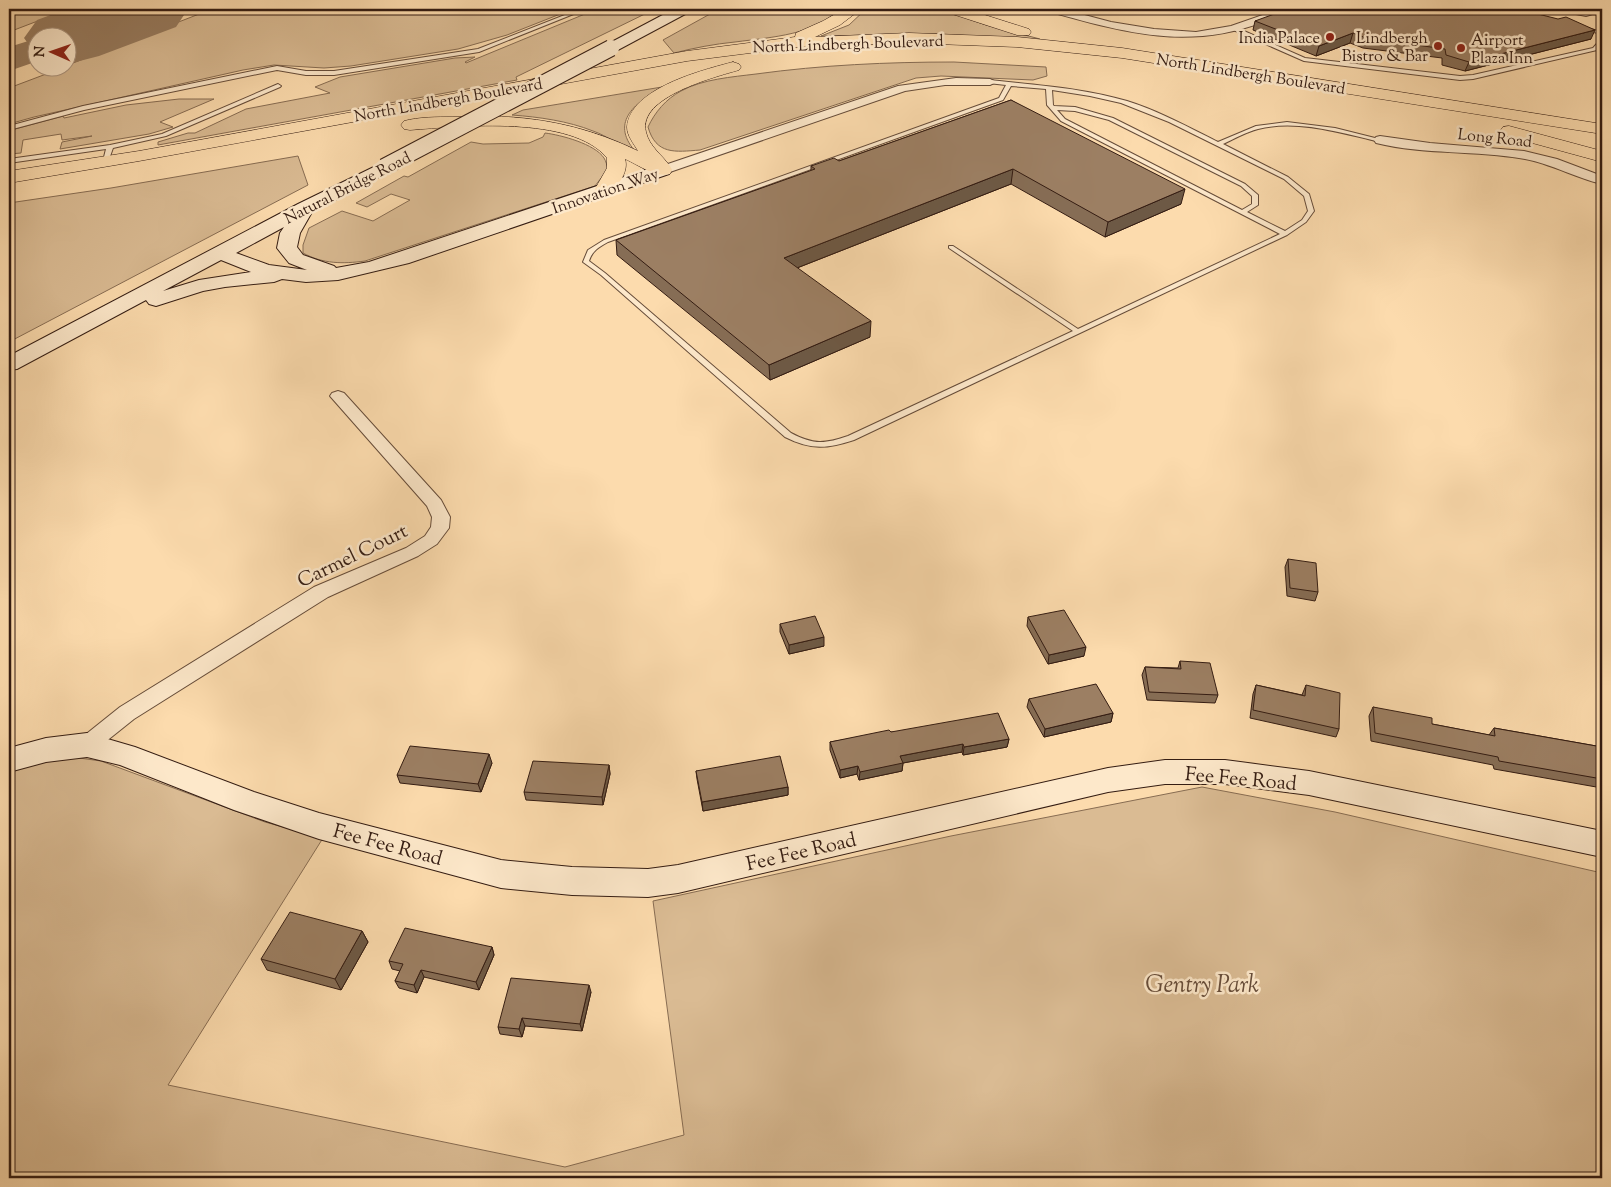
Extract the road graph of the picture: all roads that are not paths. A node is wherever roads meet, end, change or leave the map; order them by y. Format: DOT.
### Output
graph roads {
  1 [pos="584,9"];
  2 [pos="684,9"];
  3 [pos="853,9"];
  4 [pos="951,9"];
  5 [pos="1051,9"];
  6 [pos="1289,9"];
  7 [pos="1558,9"];
  8 [pos="1602,14"];
  9 [pos="1577,27"];
  10 [pos="1233,28"];
  11 [pos="1602,33"];
  12 [pos="1602,40"];
  13 [pos="744,48"];
  14 [pos="1122,53"];
  15 [pos="843,56"];
  16 [pos="752,65"];
  17 [pos="734,67"];
  18 [pos="651,81"];
  19 [pos="990,82"];
  20 [pos="1009,84"];
  21 [pos="278,86"];
  22 [pos="1049,89"];
  23 [pos="545,100"];
  24 [pos="1052,108"];
  25 [pos="1480,111"];
  26 [pos="1602,111"];
  27 [pos="1457,117"];
  28 [pos="410,125"];
  29 [pos="9,128"];
  30 [pos="390,128"];
  31 [pos="1602,129"];
  32 [pos="1602,138"];
  33 [pos="596,139"];
  34 [pos="1380,140"];
  35 [pos="1218,144"];
  36 [pos="108,154"];
  37 [pos="1602,157"];
  38 [pos="9,161"];
  39 [pos="195,164"];
  40 [pos="663,170"];
  41 [pos="9,177"];
  42 [pos="1602,180"];
  43 [pos="605,189"];
  44 [pos="9,193"];
  45 [pos="305,208"];
  46 [pos="1243,212"];
  47 [pos="1285,234"];
  48 [pos="951,247"];
  49 [pos="220,253"];
  50 [pos="342,274"];
  51 [pos="290,275"];
  52 [pos="100,316"];
  53 [pos="1077,331"];
  54 [pos="9,364"];
  55 [pos="338,396"];
  56 [pos="87,745"];
  57 [pos="9,760"];
  58 [pos="1602,844"];
  1 -- 29 [label="lane"];
  2 -- 45 [label="street, Natural Bridge Road, bridge"];
  3 -- 13 [label="highway"];
  4 -- 14 [label="highway"];
  5 -- 10 [label="street"];
  6 -- 10 [label="street"];
  7 -- 8 [label="lane"];
  9 -- 11 [label="lane"];
  10 -- 12 [label="lane"];
  13 -- 14 [label="highway, North Lindbergh Boulevard"];
  13 -- 36 [label="highway, North Lindbergh Boulevard"];
  14 -- 25 [label="highway, North Lindbergh Boulevard"];
  15 -- 27 [label="highway, North Lindbergh Boulevard"];
  16 -- 17 [label="highway, North Lindbergh Boulevard"];
  17 -- 18 [label="highway, North Lindbergh Boulevard"];
  17 -- 40 [label="highway"];
  19 -- 20 [label="lane"];
  19 -- 40 [label="street, Innovation Way"];
  20 -- 22 [label="lane"];
  20 -- 53 [label="lane"];
  21 -- 36 [label="lane"];
  22 -- 24 [label="lane"];
  22 -- 35 [label="lane"];
  23 -- 28 [label="highway, North Lindbergh Boulevard"];
  24 -- 46 [label="lane"];
  24 -- 46 [label="lane"];
  25 -- 26 [label="highway"];
  25 -- 31 [label="highway, North Lindbergh Boulevard"];
  27 -- 32 [label="highway, North Lindbergh Boulevard"];
  27 -- 37 [label="highway"];
  28 -- 30 [label="highway, North Lindbergh Boulevard"];
  28 -- 33 [label="highway"];
  33 -- 40 [label="highway"];
  33 -- 43 [label="highway"];
  34 -- 35 [label="lane"];
  34 -- 42 [label="street, Long Road"];
  35 -- 47 [label="lane"];
  36 -- 38 [label="lane"];
  36 -- 41 [label="highway, North Lindbergh Boulevard"];
  39 -- 44 [label="highway"];
  40 -- 43 [label="street, Innovation Way"];
  43 -- 50 [label="street, Innovation Way"];
  45 -- 49 [label="street, Natural Bridge Road"];
  45 -- 50 [label="street"];
  46 -- 47 [label="lane"];
  47 -- 53 [label="lane"];
  48 -- 53 [label="lane"];
  49 -- 51 [label="street, Innovation Way"];
  49 -- 52 [label="street, Natural Bridge Road"];
  50 -- 51 [label="street, Innovation Way"];
  51 -- 52 [label="street"];
  52 -- 54 [label="street, Natural Bridge Road"];
  55 -- 56 [label="street, Carmel Court"];
  56 -- 57 [label="street, Fee Fee Road"];
  56 -- 58 [label="street, Fee Fee Road"];
}
